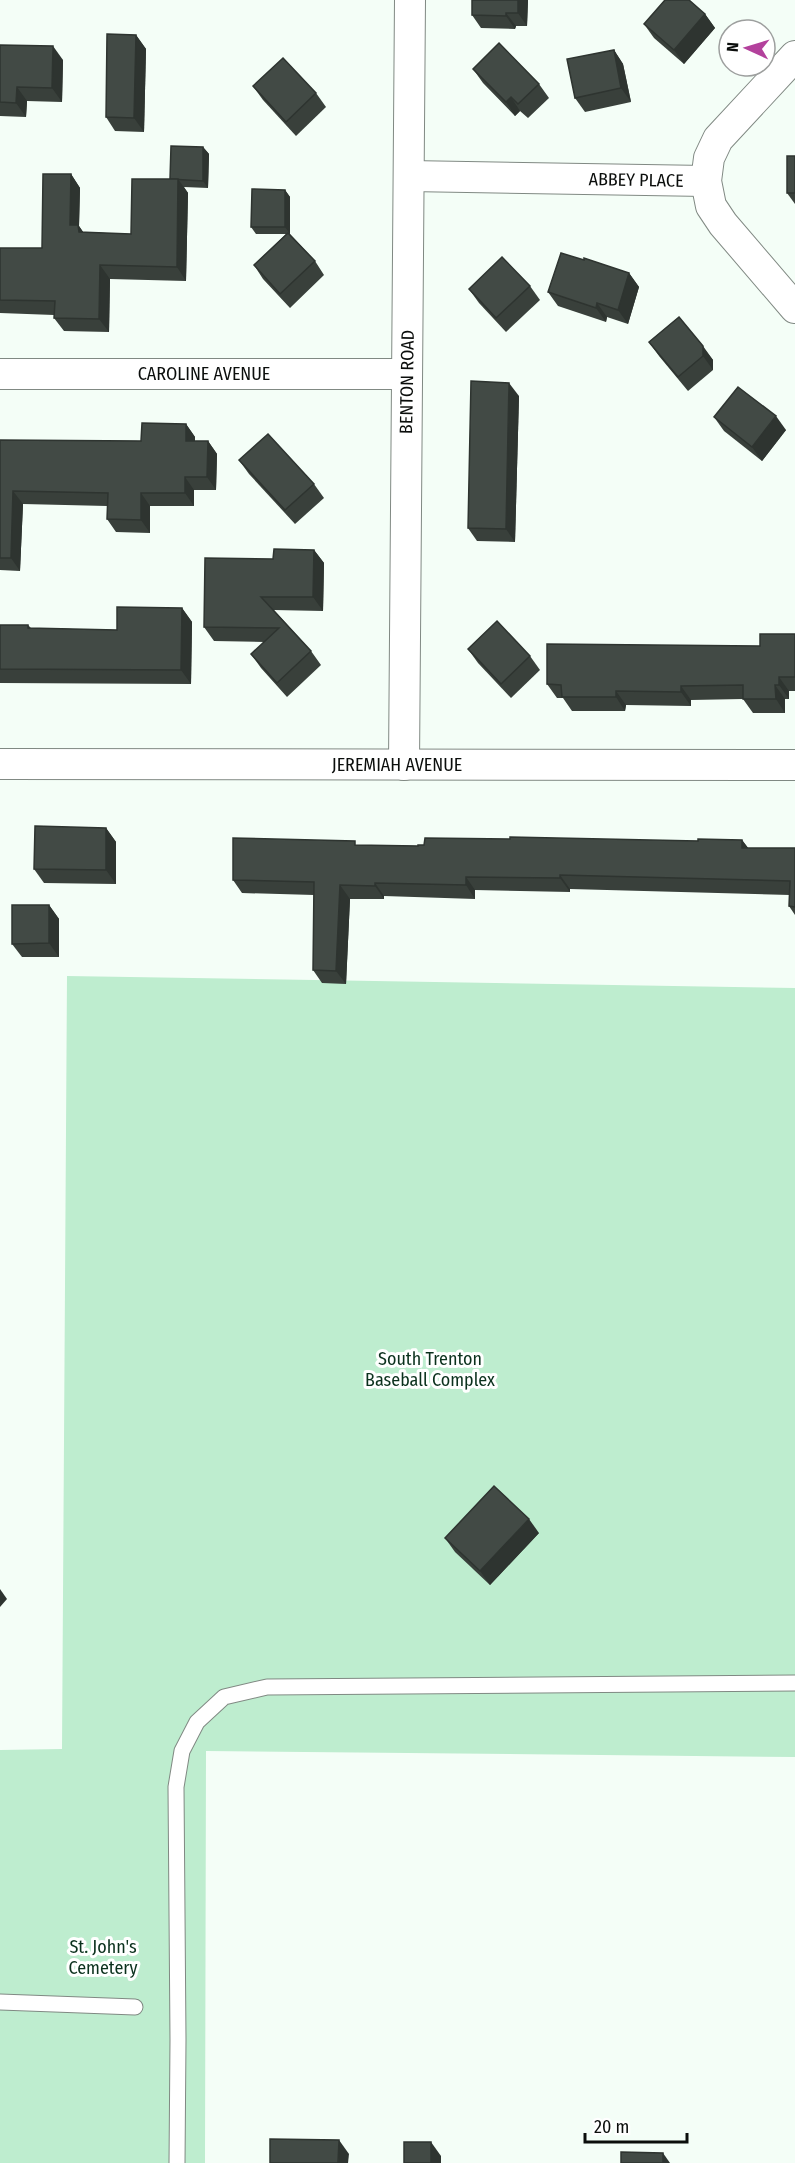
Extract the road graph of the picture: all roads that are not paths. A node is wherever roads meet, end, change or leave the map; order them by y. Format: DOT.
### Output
graph roads {
  1 [pos="410,0"];
  2 [pos="795,56"];
  3 [pos="409,176"];
  4 [pos="706,181"];
  5 [pos="795,308"];
  6 [pos="0,374"];
  7 [pos="407,374"];
  8 [pos="0,764"];
  9 [pos="404,765"];
  10 [pos="795,765"];
  11 [pos="795,1683"];
  12 [pos="0,2002"];
  13 [pos="135,2007"];
  14 [pos="177,2163"];
  1 -- 3 [label="street, BENTON ROAD"];
  2 -- 4 [label="street, ABBEY PLACE"];
  3 -- 4 [label="street, ABBEY PLACE"];
  3 -- 7 [label="street, BENTON ROAD"];
  4 -- 5 [label="street"];
  6 -- 7 [label="street, CAROLINE AVENUE"];
  7 -- 9 [label="street, BENTON ROAD"];
  8 -- 9 [label="street, JEREMIAH AVENUE"];
  9 -- 10 [label="street, JEREMIAH AVENUE"];
  11 -- 14 [label="lane"];
  12 -- 13 [label="lane"];
}
